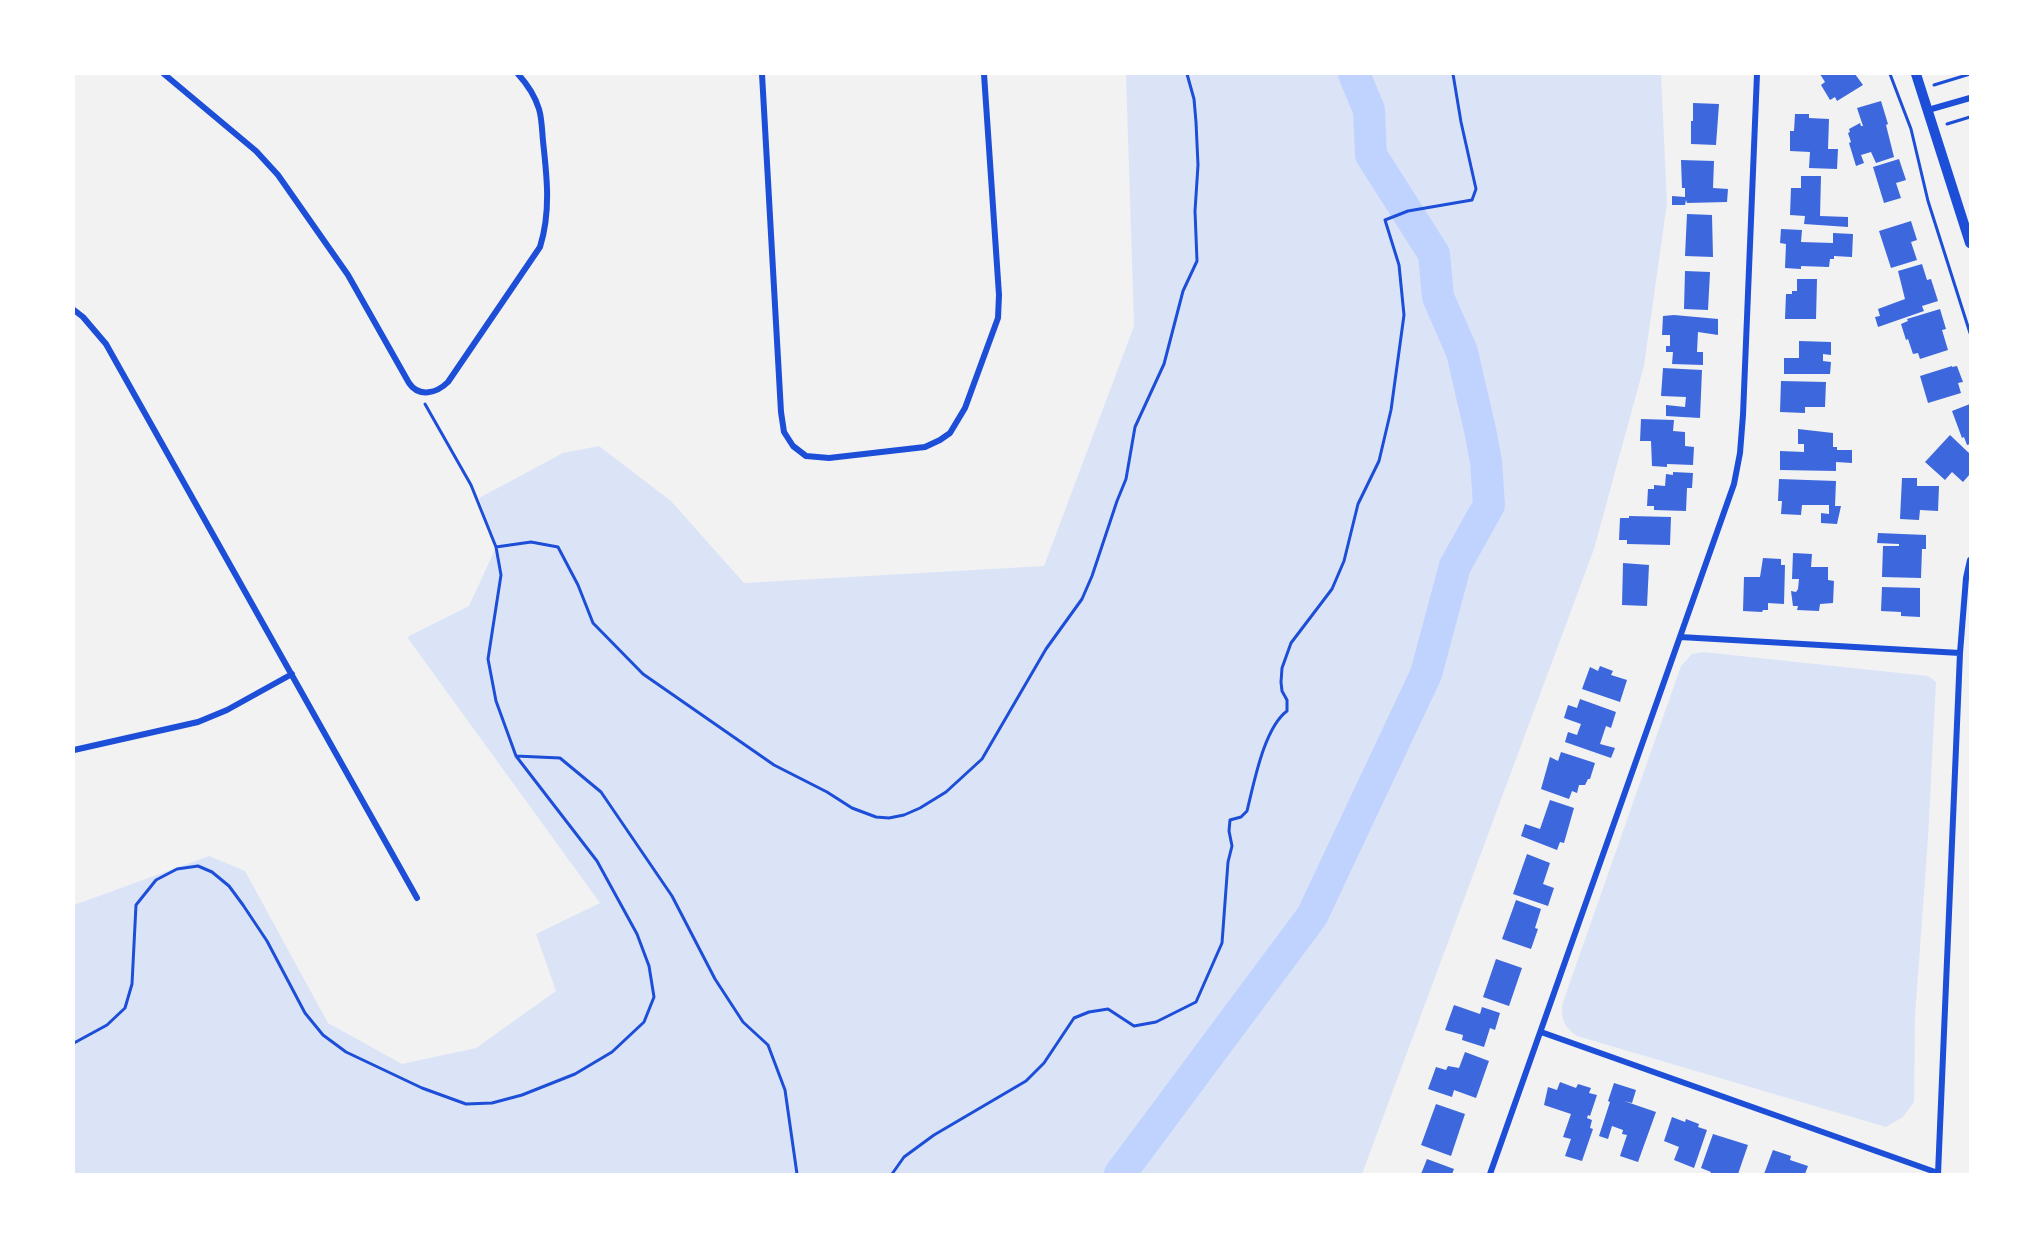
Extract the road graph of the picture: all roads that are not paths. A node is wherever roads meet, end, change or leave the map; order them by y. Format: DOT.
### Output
graph roads {
  1 [pos="164,74"];
  2 [pos="518,74"];
  3 [pos="762,74"];
  4 [pos="984,74"];
  5 [pos="1757,74"];
  6 [pos="1916,74"];
  7 [pos="1971,98"];
  8 [pos="1928,110"];
  9 [pos="1971,243"];
  10 [pos="74,310"];
  11 [pos="1971,560"];
  12 [pos="1680,637"];
  13 [pos="1960,652"];
  14 [pos="292,674"];
  15 [pos="74,750"];
  16 [pos="417,898"];
  17 [pos="1541,1032"];
  18 [pos="1490,1174"];
  19 [pos="1938,1174"];
  1 -- 2 [label="street"];
  3 -- 4 [label="street"];
  5 -- 12 [label="street"];
  6 -- 8 [label="street"];
  7 -- 8 [label="street"];
  8 -- 9 [label="street"];
  10 -- 14 [label="street"];
  11 -- 13 [label="street"];
  12 -- 13 [label="street"];
  12 -- 17 [label="street"];
  13 -- 19 [label="street"];
  14 -- 15 [label="street"];
  14 -- 16 [label="street"];
  17 -- 18 [label="street"];
  17 -- 19 [label="street"];
}
